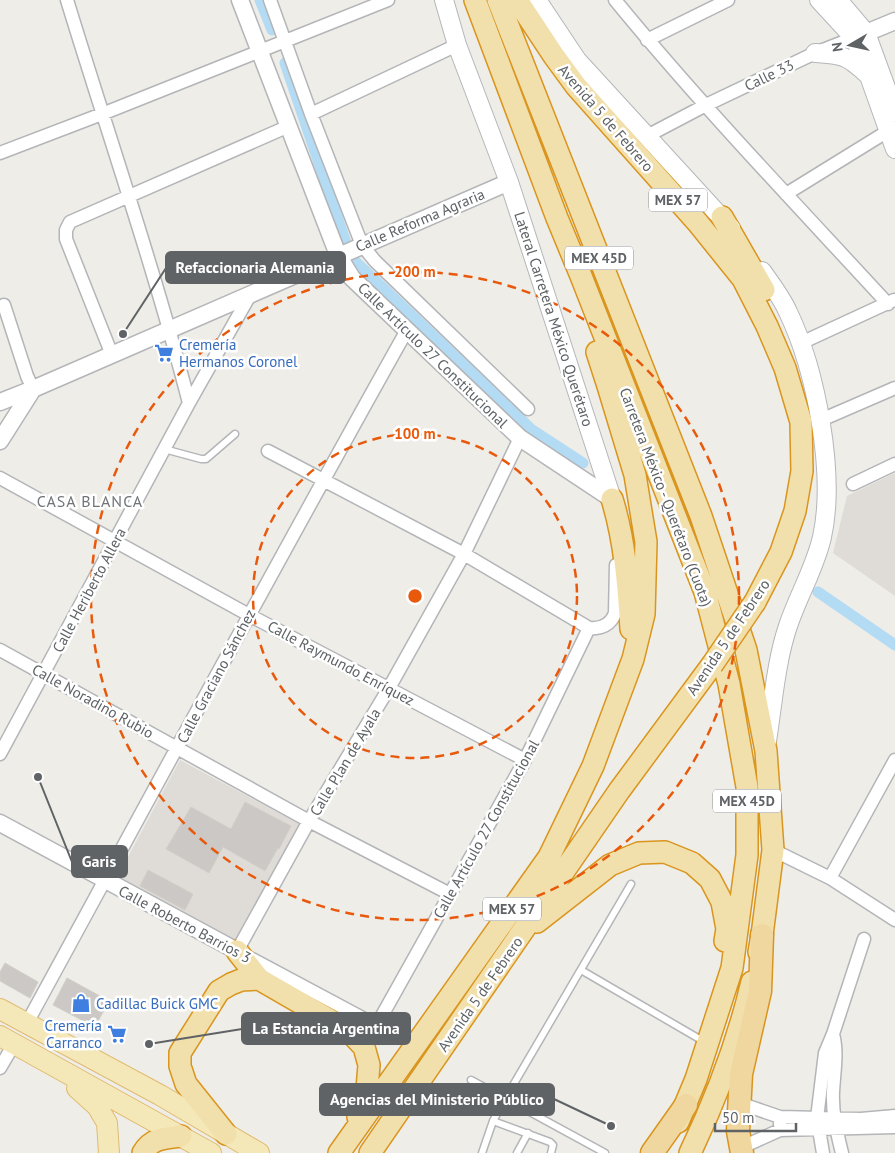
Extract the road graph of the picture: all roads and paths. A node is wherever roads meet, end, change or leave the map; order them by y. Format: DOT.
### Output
graph roads {
  1 [pos="67,0"];
  2 [pos="240,0"];
  3 [pos="270,0"];
  4 [pos="388,0"];
  5 [pos="444,0"];
  6 [pos="475,0"];
  7 [pos="498,0"];
  8 [pos="517,0"];
  9 [pos="537,0"];
  10 [pos="615,0"];
  11 [pos="728,0"];
  12 [pos="819,0"];
  13 [pos="838,0"];
  14 [pos="895,21"];
  15 [pos="860,35"];
  16 [pos="647,40"];
  17 [pos="286,42"];
  18 [pos="457,45"];
  19 [pos="260,51"];
  20 [pos="814,53"];
  21 [pos="868,74"];
  22 [pos="706,105"];
  23 [pos="895,112"];
  24 [pos="102,114"];
  25 [pos="312,114"];
  26 [pos="289,126"];
  27 [pos="888,131"];
  28 [pos="647,136"];
  29 [pos="895,149"];
  30 [pos="0,153"];
  31 [pos="509,182"];
  32 [pos="786,194"];
  33 [pos="130,196"];
  34 [pos="722,217"];
  35 [pos="557,218"];
  36 [pos="362,245"];
  37 [pos="338,255"];
  38 [pos="250,295"];
  39 [pos="892,302"];
  40 [pos="4,304"];
  41 [pos="170,329"];
  42 [pos="407,330"];
  43 [pos="801,343"];
  44 [pos="112,355"];
  45 [pos="895,388"];
  46 [pos="33,389"];
  47 [pos="0,402"];
  48 [pos="189,403"];
  49 [pos="528,408"];
  50 [pos="811,421"];
  51 [pos="235,434"];
  52 [pos="520,438"];
  53 [pos="0,441"];
  54 [pos="164,449"];
  55 [pos="268,451"];
  56 [pos="895,464"];
  57 [pos="0,478"];
  58 [pos="322,480"];
  59 [pos="853,484"];
  60 [pos="612,498"];
  61 [pos="114,541"];
  62 [pos="464,554"];
  63 [pos="249,614"];
  64 [pos="589,628"];
  65 [pos="0,650"];
  66 [pos="633,660"];
  67 [pos="44,674"];
  68 [pos="390,688"];
  69 [pos="178,748"];
  70 [pos="766,751"];
  71 [pos="0,754"];
  72 [pos="525,760"];
  73 [pos="895,760"];
  74 [pos="309,821"];
  75 [pos="0,823"];
  76 [pos="773,850"];
  77 [pos="830,878"];
  78 [pos="105,881"];
  79 [pos="631,884"];
  80 [pos="450,894"];
  81 [pos="895,920"];
  82 [pos="521,934"];
  83 [pos="762,935"];
  84 [pos="864,939"];
  85 [pos="237,952"];
  86 [pos="581,970"];
  87 [pos="259,979"];
  88 [pos="760,991"];
  89 [pos="0,1009"];
  90 [pos="27,1023"];
  91 [pos="372,1023"];
  92 [pos="833,1034"];
  93 [pos="7,1040"];
  94 [pos="703,1041"];
  95 [pos="0,1068"];
  96 [pos="56,1068"];
  97 [pos="696,1079"];
  98 [pos="471,1080"];
  99 [pos="505,1099"];
  100 [pos="686,1105"];
  101 [pos="748,1106"];
  102 [pos="895,1116"];
  103 [pos="493,1121"];
  104 [pos="780,1123"];
  105 [pos="817,1124"];
  106 [pos="835,1124"];
  107 [pos="895,1127"];
  108 [pos="528,1133"];
  109 [pos="226,1134"];
  110 [pos="181,1136"];
  111 [pos="345,1145"];
  112 [pos="747,1150"];
  113 [pos="109,1153"];
  114 [pos="143,1153"];
  115 [pos="211,1153"];
  116 [pos="259,1153"];
  117 [pos="370,1153"];
  118 [pos="482,1153"];
  119 [pos="517,1153"];
  120 [pos="551,1153"];
  121 [pos="605,1153"];
  122 [pos="652,1153"];
  123 [pos="663,1153"];
  124 [pos="690,1153"];
  125 [pos="823,1153"];
  126 [pos="842,1153"];
  1 -- 24 [label="street"];
  2 -- 19 [label="street, Calle Artículo 27 Constitucional"];
  3 -- 17 [label="street, Calle Artículo 27 Constitucional"];
  4 -- 17 [label="street"];
  5 -- 18 [label="main road, Lateral Carretera México Querétaro"];
  6 -- 35 [label="highway, Carretera México - Querétaro (Cuota) / MEX 45D"];
  7 -- 70 [label="highway, Carretera México - Querétaro (Cuota) / MEX 45D"];
  8 -- 50 [label="highway, Avenida 5 de Febrero / MEX 57"];
  9 -- 28 [label="main road"];
  10 -- 16 [label="street"];
  11 -- 16 [label="street"];
  12 -- 15 [label="main road"];
  13 -- 15 [label="main road"];
  14 -- 15 [label="street, Calle 33"];
  15 -- 20 [label="street, Calle 33"];
  15 -- 21 [label="main road"];
  15 -- 23 [label="main road"];
  16 -- 22 [label="street"];
  17 -- 19 [label="street"];
  17 -- 25 [label="street, Calle Artículo 27 Constitucional"];
  18 -- 25 [label="street"];
  18 -- 31 [label="main road, Lateral Carretera México Querétaro"];
  19 -- 24 [label="street"];
  19 -- 26 [label="street, Calle Artículo 27 Constitucional"];
  20 -- 21 [label="main road"];
  20 -- 22 [label="street, Calle 33"];
  21 -- 27 [label="main road"];
  22 -- 28 [label="street, Calle 33"];
  22 -- 32 [label="street"];
  24 -- 30 [label="street"];
  24 -- 33 [label="street"];
  25 -- 36 [label="street, Calle Artículo 27 Constitucional"];
  26 -- 33 [label="street"];
  26 -- 37 [label="street, Calle Artículo 27 Constitucional"];
  27 -- 29 [label="main road"];
  27 -- 32 [label="street"];
  28 -- 34 [label="main road"];
  31 -- 36 [label="street, Calle Reforma Agraria"];
  31 -- 60 [label="main road, Lateral Carretera México Querétaro"];
  32 -- 39 [label="street"];
  33 -- 41 [label="street"];
  33 -- 44 [label="street"];
  34 -- 43 [label="main road"];
  34 -- 50 [label="highway"];
  35 -- 66 [label="highway, Avenida 5 de Febrero / MEX 57"];
  35 -- 97 [label="highway, Carretera México - Querétaro (Cuota) / MEX 45D"];
  36 -- 37 [label="street, Calle Reforma Agraria"];
  36 -- 49 [label="street, Calle Artículo 27 Constitucional"];
  37 -- 38 [label="street, Calle Reforma Agraria"];
  37 -- 42 [label="street, Calle Artículo 27 Constitucional"];
  38 -- 41 [label="street, Calle Reforma Agraria"];
  38 -- 48 [label="street, Calle Heriberto Allera"];
  39 -- 43 [label="street"];
  40 -- 46 [label="street"];
  41 -- 44 [label="street, Calle Reforma Agraria"];
  41 -- 48 [label="street"];
  42 -- 52 [label="street, Calle Artículo 27 Constitucional"];
  42 -- 58 [label="street, Calle Graciano Sánchez"];
  43 -- 50 [label="main road"];
  44 -- 46 [label="street, Calle Reforma Agraria"];
  45 -- 50 [label="street"];
  46 -- 47 [label="street, Calle Reforma Agraria"];
  46 -- 53 [label="street"];
  48 -- 54 [label="street, Calle Heriberto Allera"];
  50 -- 70 [label="main road"];
  50 -- 82 [label="highway, Avenida 5 de Febrero / MEX 57, bridge"];
  51 -- 54 [label="lane"];
  52 -- 60 [label="street, Calle Artículo 27 Constitucional"];
  52 -- 62 [label="street, Calle Plan de Ayala"];
  54 -- 61 [label="street, Calle Heriberto Allera"];
  55 -- 58 [label="street"];
  56 -- 59 [label="street"];
  57 -- 61 [label="street, Calle Raymundo Enríquez"];
  58 -- 62 [label="street"];
  58 -- 63 [label="street, Calle Graciano Sánchez"];
  60 -- 64 [label="street, Lateral Carretera México Querétaro"];
  60 -- 66 [label="highway"];
  61 -- 63 [label="street, Calle Raymundo Enríquez"];
  61 -- 67 [label="street, Calle Heriberto Allera"];
  62 -- 64 [label="street"];
  62 -- 68 [label="street, Calle Plan de Ayala"];
  63 -- 68 [label="street, Calle Raymundo Enríquez"];
  63 -- 69 [label="street, Calle Graciano Sánchez"];
  64 -- 72 [label="street, Calle Artículo 27 Constitucional"];
  65 -- 67 [label="street, Calle Noradino Rubio"];
  66 -- 111 [label="highway, Avenida 5 de Febrero / MEX 57"];
  67 -- 69 [label="street, Calle Noradino Rubio"];
  67 -- 71 [label="street, Calle Heriberto Allera"];
  68 -- 72 [label="street, Calle Raymundo Enríquez"];
  68 -- 74 [label="street, Calle Plan de Ayala"];
  69 -- 74 [label="street, Calle Noradino Rubio"];
  69 -- 78 [label="street, Calle Graciano Sánchez"];
  70 -- 76 [label="highway, Carretera México - Querétaro (Cuota) / MEX 45D"];
  72 -- 80 [label="street, Calle Artículo 27 Constitucional"];
  73 -- 77 [label="street"];
  74 -- 80 [label="street, Calle Noradino Rubio"];
  74 -- 85 [label="street, Calle Plan de Ayala"];
  75 -- 78 [label="street, Calle Roberto Barrios 3"];
  76 -- 77 [label="street"];
  76 -- 83 [label="highway, Carretera México - Querétaro (Cuota) / MEX 45D"];
  77 -- 81 [label="street"];
  78 -- 85 [label="street, Calle Roberto Barrios 3"];
  78 -- 90 [label="street, Calle Graciano Sánchez"];
  79 -- 86 [label="lane"];
  80 -- 91 [label="street, Calle Artículo 27 Constitucional"];
  82 -- 94 [label="highway"];
  82 -- 117 [label="highway, Avenida 5 de Febrero / MEX 57"];
  83 -- 88 [label="highway"];
  83 -- 124 [label="highway, Carretera México - Querétaro (Cuota) / MEX 45D"];
  84 -- 92 [label="street"];
  85 -- 87 [label="highway"];
  85 -- 91 [label="street, Calle Roberto Barrios 3"];
  86 -- 94 [label="lane"];
  86 -- 99 [label="lane"];
  87 -- 109 [label="highway"];
  87 -- 111 [label="highway"];
  88 -- 101 [label="street"];
  88 -- 112 [label="highway"];
  89 -- 90 [label="main road"];
  90 -- 109 [label="main road"];
  92 -- 105 [label="street"];
  92 -- 106 [label="street"];
  93 -- 95 [label="street"];
  93 -- 96 [label="main road"];
  94 -- 97 [label="highway"];
  96 -- 110 [label="main road"];
  96 -- 113 [label="main road"];
  97 -- 100 [label="highway, Carretera México - Querétaro (Cuota) / MEX 45D"];
  98 -- 99 [label="lane"];
  99 -- 103 [label="lane"];
  99 -- 121 [label="lane"];
  100 -- 122 [label="highway"];
  100 -- 123 [label="highway, Carretera México - Querétaro (Cuota) / MEX 45D"];
  101 -- 104 [label="street"];
  101 -- 112 [label="street"];
  102 -- 106 [label="street"];
  103 -- 108 [label="lane"];
  103 -- 118 [label="lane"];
  104 -- 105 [label="street"];
  104 -- 112 [label="street"];
  105 -- 106 [label="street"];
  105 -- 125 [label="street"];
  106 -- 107 [label="street"];
  106 -- 126 [label="street"];
  108 -- 119 [label="lane"];
  108 -- 120 [label="lane"];
  109 -- 116 [label="main road"];
  110 -- 114 [label="highway"];
  110 -- 115 [label="main road"];
}
